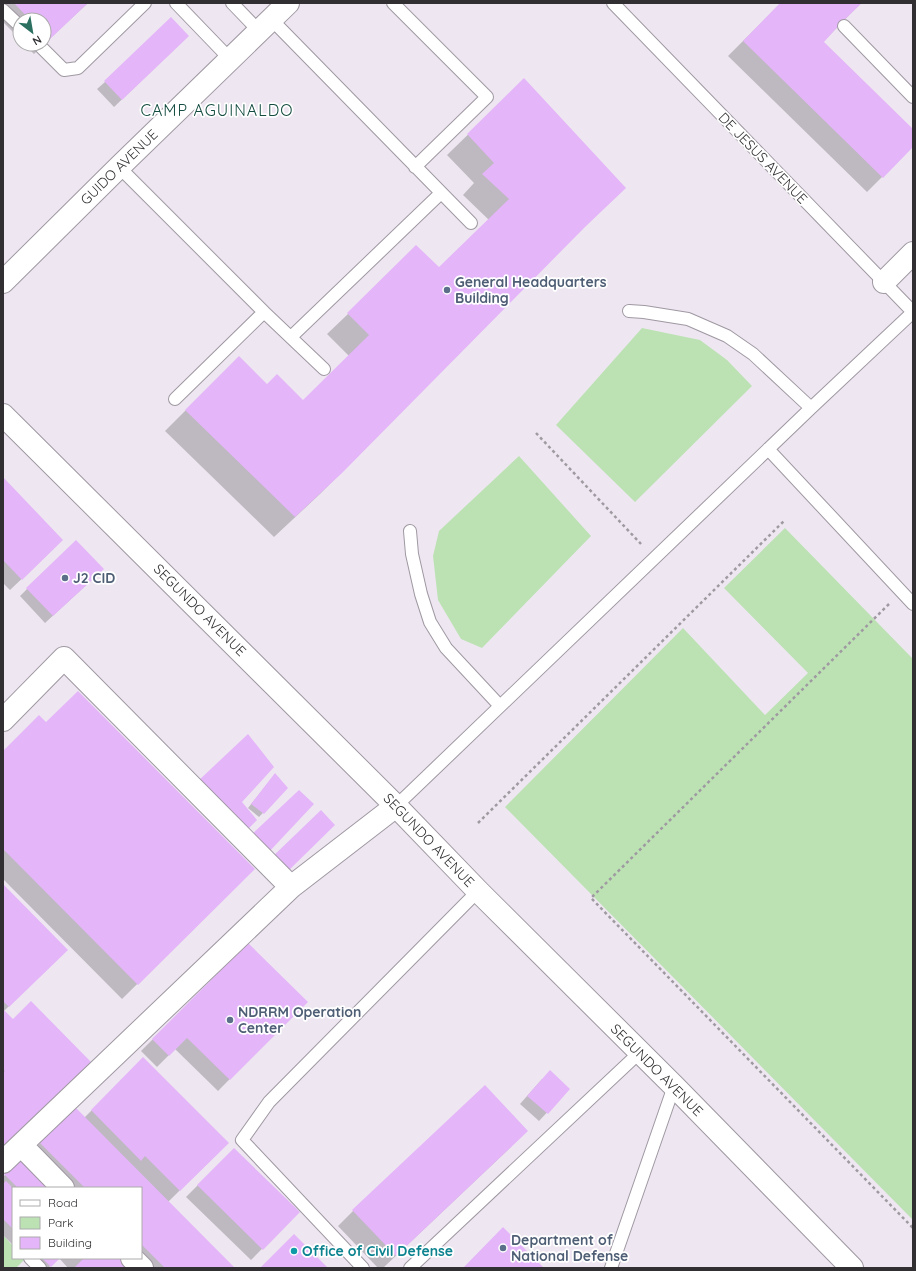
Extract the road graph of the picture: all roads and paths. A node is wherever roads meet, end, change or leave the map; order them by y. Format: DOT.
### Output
graph roads {
  1 [pos="145,3"];
  2 [pos="176,3"];
  3 [pos="232,3"];
  4 [pos="288,3"];
  5 [pos="393,3"];
  6 [pos="613,3"];
  7 [pos="3,10"];
  8 [pos="12,18"];
  9 [pos="265,25"];
  10 [pos="844,26"];
  11 [pos="46,52"];
  12 [pos="230,59"];
  13 [pos="913,97"];
  14 [pos="119,167"];
  15 [pos="415,167"];
  16 [pos="441,193"];
  17 [pos="471,223"];
  18 [pos="913,253"];
  19 [pos="3,282"];
  20 [pos="884,282"];
  21 [pos="629,311"];
  22 [pos="264,312"];
  23 [pos="913,312"];
  24 [pos="291,338"];
  25 [pos="324,369"];
  26 [pos="175,399"];
  27 [pos="811,408"];
  28 [pos="3,415"];
  29 [pos="536,433"];
  30 [pos="768,449"];
  31 [pos="784,521"];
  32 [pos="410,531"];
  33 [pos="654,558"];
  34 [pos="901,592"];
  35 [pos="913,604"];
  36 [pos="500,706"];
  37 [pos="3,720"];
  38 [pos="396,806"];
  39 [pos="478,823"];
  40 [pos="291,888"];
  41 [pos="478,891"];
  42 [pos="639,1053"];
  43 [pos="674,1086"];
  44 [pos="21,1145"];
  45 [pos="3,1162"];
  46 [pos="62,1187"];
  47 [pos="913,1228"];
  48 [pos="31,1259"];
  49 [pos="133,1259"];
  50 [pos="40,1268"];
  51 [pos="142,1268"];
  52 [pos="362,1268"];
  53 [pos="410,1268"];
  54 [pos="611,1268"];
  55 [pos="852,1268"];
  1 -- 11 [label="lane"];
  2 -- 12 [label="lane"];
  3 -- 9 [label="lane"];
  4 -- 9 [label="street, GUIDO AVENUE"];
  5 -- 15 [label="lane"];
  6 -- 20 [label="lane, DE JESUS AVENUE"];
  7 -- 8 [label="lane"];
  9 -- 12 [label="street, GUIDO AVENUE"];
  9 -- 15 [label="lane"];
  10 -- 13 [label="lane"];
  12 -- 14 [label="street, GUIDO AVENUE"];
  14 -- 19 [label="street, GUIDO AVENUE"];
  14 -- 22 [label="lane"];
  15 -- 16 [label="lane"];
  16 -- 17 [label="lane"];
  16 -- 24 [label="lane"];
  18 -- 20 [label="street"];
  20 -- 23 [label="lane, DE JESUS AVENUE"];
  21 -- 27 [label="lane"];
  22 -- 24 [label="lane"];
  22 -- 26 [label="lane"];
  23 -- 27 [label="lane"];
  24 -- 25 [label="lane"];
  27 -- 30 [label="lane"];
  28 -- 38 [label="street, SEGUNDO AVENUE"];
  29 -- 33 [label="path"];
  30 -- 33 [label="lane"];
  30 -- 34 [label="lane"];
  31 -- 39 [label="path"];
  32 -- 36 [label="lane"];
  33 -- 36 [label="lane"];
  34 -- 35 [label="lane"];
  34 -- 47 [label="path"];
  36 -- 38 [label="lane"];
  37 -- 40 [label="street"];
  38 -- 40 [label="street"];
  38 -- 41 [label="street, SEGUNDO AVENUE"];
  40 -- 44 [label="street"];
  41 -- 42 [label="street, SEGUNDO AVENUE"];
  41 -- 52 [label="lane"];
  42 -- 43 [label="street, SEGUNDO AVENUE"];
  42 -- 53 [label="lane"];
  43 -- 54 [label="lane"];
  43 -- 55 [label="street, SEGUNDO AVENUE"];
  44 -- 45 [label="street"];
  44 -- 46 [label="street"];
  48 -- 50 [label="lane"];
  49 -- 51 [label="street"];
}
